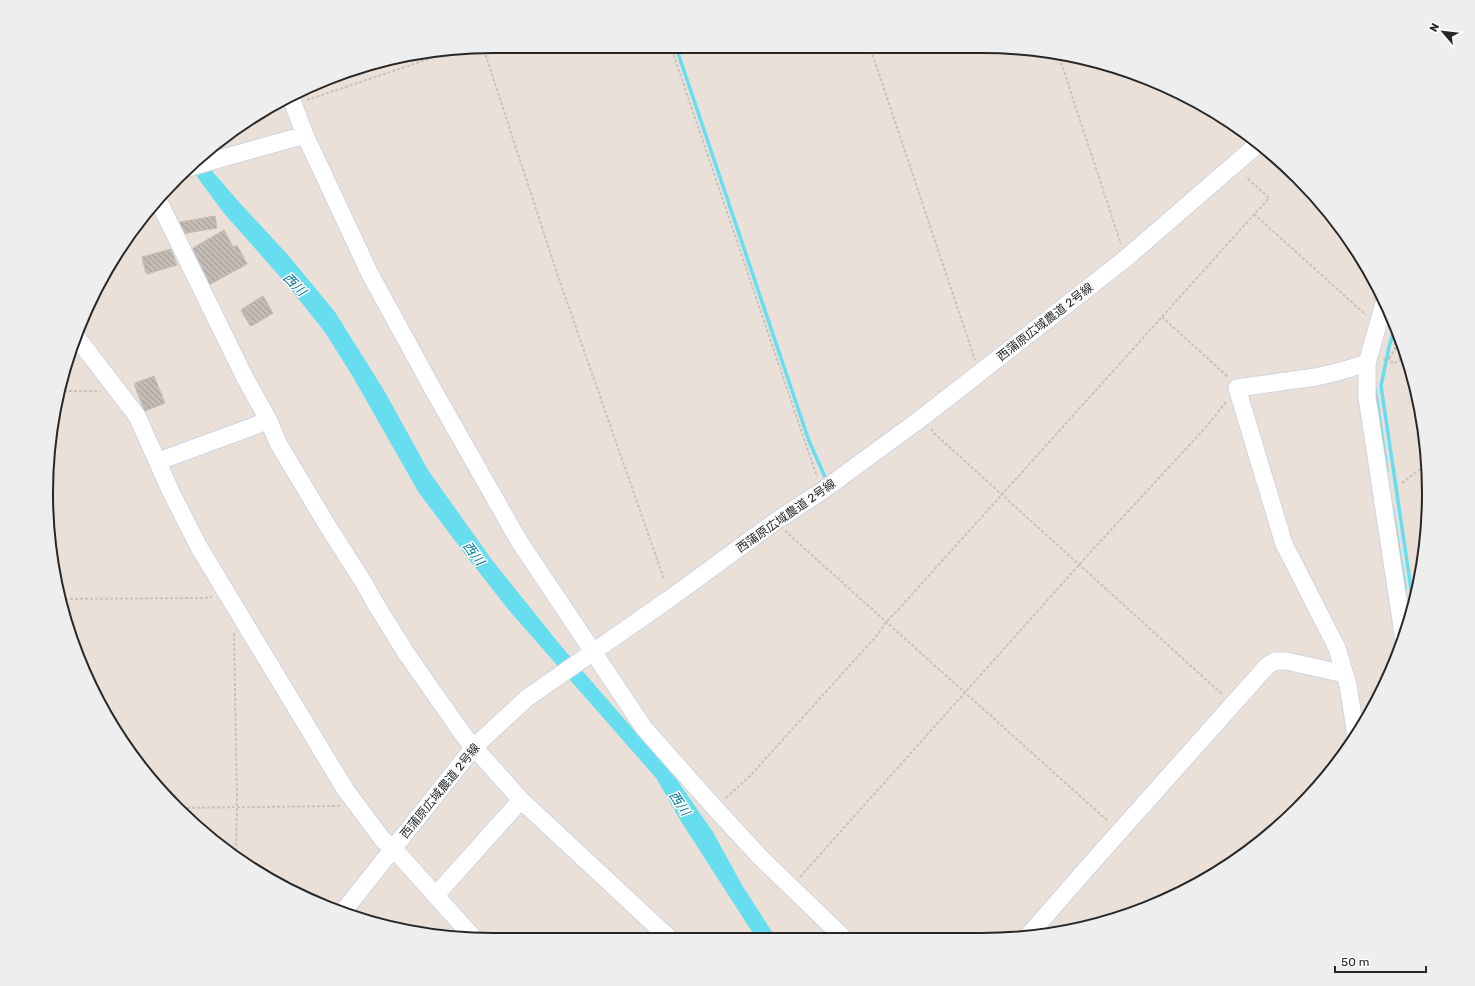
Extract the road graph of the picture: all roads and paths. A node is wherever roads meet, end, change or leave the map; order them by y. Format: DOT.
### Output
graph roads {
  1 [pos="485,53"];
  2 [pos="673,53"];
  3 [pos="872,53"];
  4 [pos="431,58"];
  5 [pos="1060,60"];
  6 [pos="292,102"];
  7 [pos="305,135"];
  8 [pos="1254,147"];
  9 [pos="200,165"];
  10 [pos="1246,177"];
  11 [pos="160,205"];
  12 [pos="1254,214"];
  13 [pos="1125,259"];
  14 [pos="1382,310"];
  15 [pos="1162,318"];
  16 [pos="1378,325"];
  17 [pos="80,341"];
  18 [pos="1395,341"];
  19 [pos="1397,348"];
  20 [pos="1395,350"];
  21 [pos="1389,358"];
  22 [pos="1401,359"];
  23 [pos="1367,363"];
  24 [pos="980,374"];
  25 [pos="115,386"];
  26 [pos="1237,388"];
  27 [pos="65,391"];
  28 [pos="924,417"];
  29 [pos="268,419"];
  30 [pos="158,463"];
  31 [pos="1421,468"];
  32 [pos="1402,483"];
  33 [pos="822,491"];
  34 [pos="1002,495"];
  35 [pos="776,521"];
  36 [pos="1080,565"];
  37 [pos="664,580"];
  38 [pos="227,594"];
  39 [pos="66,599"];
  40 [pos="238,615"];
  41 [pos="886,622"];
  42 [pos="1402,625"];
  43 [pos="589,655"];
  44 [pos="1345,674"];
  45 [pos="965,693"];
  46 [pos="1233,704"];
  47 [pos="1355,726"];
  48 [pos="474,748"];
  49 [pos="521,800"];
  50 [pos="356,803"];
  51 [pos="186,808"];
  52 [pos="237,808"];
  53 [pos="715,809"];
  54 [pos="1119,832"];
  55 [pos="393,848"];
  56 [pos="236,850"];
  57 [pos="792,887"];
  58 [pos="436,895"];
  59 [pos="346,908"];
  60 [pos="1034,930"];
  61 [pos="469,932"];
  62 [pos="664,933"];
  63 [pos="839,933"];
  1 -- 37 [label="path"];
  2 -- 33 [label="path"];
  3 -- 24 [label="path"];
  4 -- 6 [label="path"];
  5 -- 13 [label="path"];
  6 -- 7 [label="street"];
  7 -- 9 [label="street"];
  7 -- 43 [label="street"];
  8 -- 13 [label="street, 西蒲原広域農道 2号線"];
  10 -- 12 [label="path"];
  11 -- 29 [label="street"];
  12 -- 15 [label="path"];
  12 -- 16 [label="path"];
  13 -- 24 [label="street, 西蒲原広域農道 2号線"];
  14 -- 16 [label="street"];
  15 -- 26 [label="path"];
  15 -- 34 [label="path"];
  16 -- 23 [label="street"];
  17 -- 25 [label="street"];
  18 -- 20 [label="path"];
  19 -- 20 [label="path"];
  20 -- 21 [label="path"];
  21 -- 22 [label="path"];
  21 -- 23 [label="path"];
  23 -- 26 [label="street"];
  23 -- 42 [label="street"];
  24 -- 28 [label="street, 西蒲原広域農道 2号線"];
  25 -- 27 [label="path"];
  25 -- 30 [label="street"];
  26 -- 36 [label="path"];
  26 -- 44 [label="street"];
  28 -- 33 [label="street, 西蒲原広域農道 2号線"];
  28 -- 34 [label="path"];
  29 -- 30 [label="street"];
  29 -- 48 [label="street"];
  30 -- 38 [label="street"];
  31 -- 32 [label="path"];
  33 -- 35 [label="street, 西蒲原広域農道 2号線"];
  34 -- 36 [label="path"];
  34 -- 41 [label="path"];
  35 -- 41 [label="path"];
  35 -- 43 [label="street, 西蒲原広域農道 2号線"];
  36 -- 45 [label="path"];
  36 -- 46 [label="path"];
  38 -- 39 [label="path"];
  38 -- 40 [label="street"];
  40 -- 50 [label="street"];
  40 -- 52 [label="path"];
  41 -- 45 [label="path"];
  41 -- 53 [label="path"];
  43 -- 48 [label="street, 西蒲原広域農道 2号線"];
  43 -- 53 [label="street"];
  44 -- 46 [label="street"];
  44 -- 47 [label="street"];
  45 -- 54 [label="path"];
  45 -- 57 [label="path"];
  46 -- 54 [label="street"];
  48 -- 49 [label="street"];
  48 -- 55 [label="street, 西蒲原広域農道 2号線"];
  49 -- 58 [label="street"];
  49 -- 62 [label="street"];
  50 -- 52 [label="path"];
  50 -- 55 [label="street"];
  51 -- 52 [label="path"];
  52 -- 56 [label="path"];
  53 -- 57 [label="street"];
  54 -- 60 [label="street"];
  55 -- 58 [label="street"];
  55 -- 59 [label="street, 西蒲原広域農道 2号線"];
  57 -- 63 [label="street"];
  58 -- 61 [label="street"];
}
